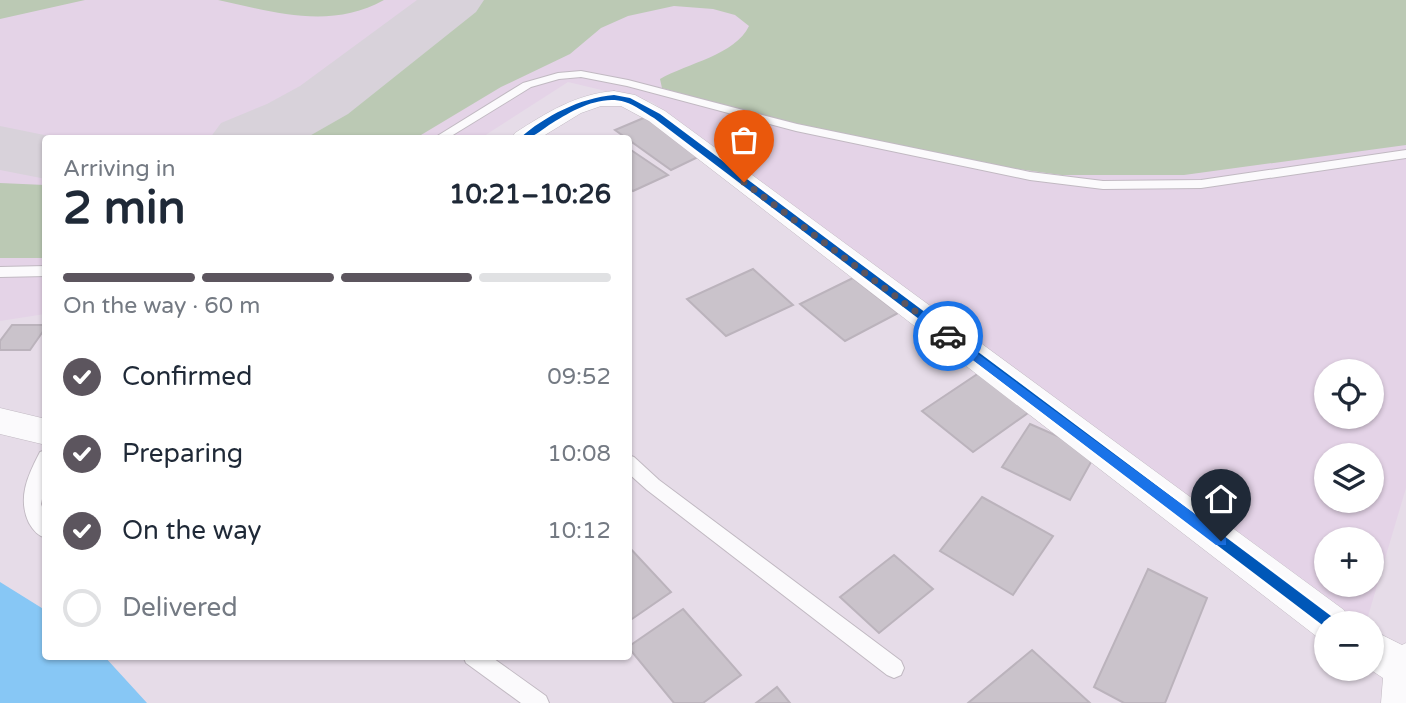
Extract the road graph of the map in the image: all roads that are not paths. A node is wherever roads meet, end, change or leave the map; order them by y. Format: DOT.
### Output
graph roads {
  1 [pos="445,135"];
  2 [pos="529,135"];
  3 [pos="1406,154"];
  4 [pos="42,271"];
  5 [pos="0,272"];
  6 [pos="0,421"];
  7 [pos="42,431"];
  8 [pos="42,465"];
  9 [pos="632,465"];
  10 [pos="42,527"];
  11 [pos="1314,611"];
  12 [pos="479,660"];
  13 [pos="894,668"];
  14 [pos="538,703"];
  1 -- 3 [label="lane"];
  2 -- 11 [label="street"];
  4 -- 5 [label="lane"];
  6 -- 7 [label="street"];
  8 -- 10 [label="lane"];
  9 -- 13 [label="lane"];
  12 -- 14 [label="lane"];
}
